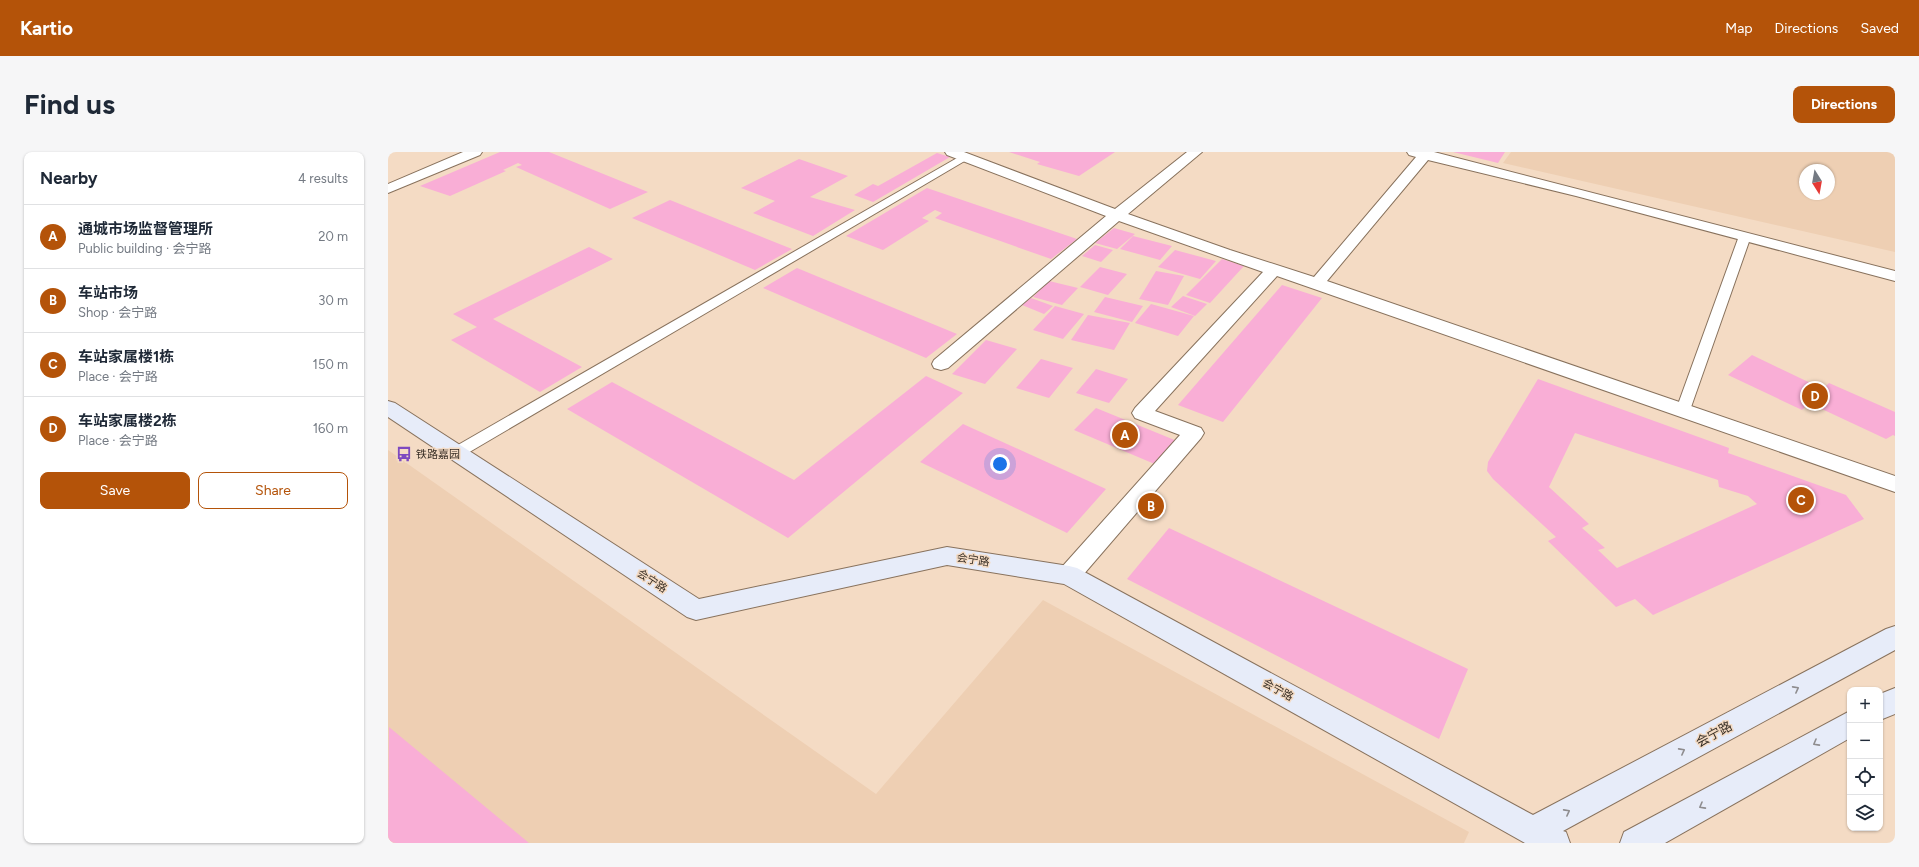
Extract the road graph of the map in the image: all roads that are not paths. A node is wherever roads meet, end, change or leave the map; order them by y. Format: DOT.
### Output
graph roads {
  1 [pos="475,152"];
  2 [pos="1195,152"];
  3 [pos="1422,153"];
  4 [pos="958,154"];
  5 [pos="388,189"];
  6 [pos="1116,216"];
  7 [pos="1745,236"];
  8 [pos="1274,270"];
  9 [pos="1895,276"];
  10 [pos="1317,283"];
  11 [pos="941,364"];
  12 [pos="388,408"];
  13 [pos="1683,410"];
  14 [pos="456,453"];
  15 [pos="1895,484"];
  16 [pos="1069,575"];
  17 [pos="1895,637"];
  18 [pos="1895,700"];
  19 [pos="1883,706"];
  20 [pos="1847,726"];
  21 [pos="1544,837"];
  22 [pos="1635,843"];
  1 -- 5 [label="street"];
  2 -- 6 [label="street"];
  3 -- 7 [label="street"];
  3 -- 10 [label="street"];
  4 -- 6 [label="street"];
  4 -- 14 [label="lane"];
  6 -- 8 [label="street"];
  6 -- 11 [label="street"];
  7 -- 9 [label="street"];
  7 -- 13 [label="lane"];
  8 -- 10 [label="street"];
  8 -- 16 [label="street"];
  10 -- 13 [label="street"];
  12 -- 14 [label="street, 会宁路"];
  13 -- 15 [label="street"];
  14 -- 16 [label="street, 会宁路"];
  16 -- 21 [label="street, 会宁路"];
  21 -- 17 [label="street, 会宁路, one-way"];
  18 -- 19 [label="street"];
  20 -- 22 [label="street, one-way"];
}
